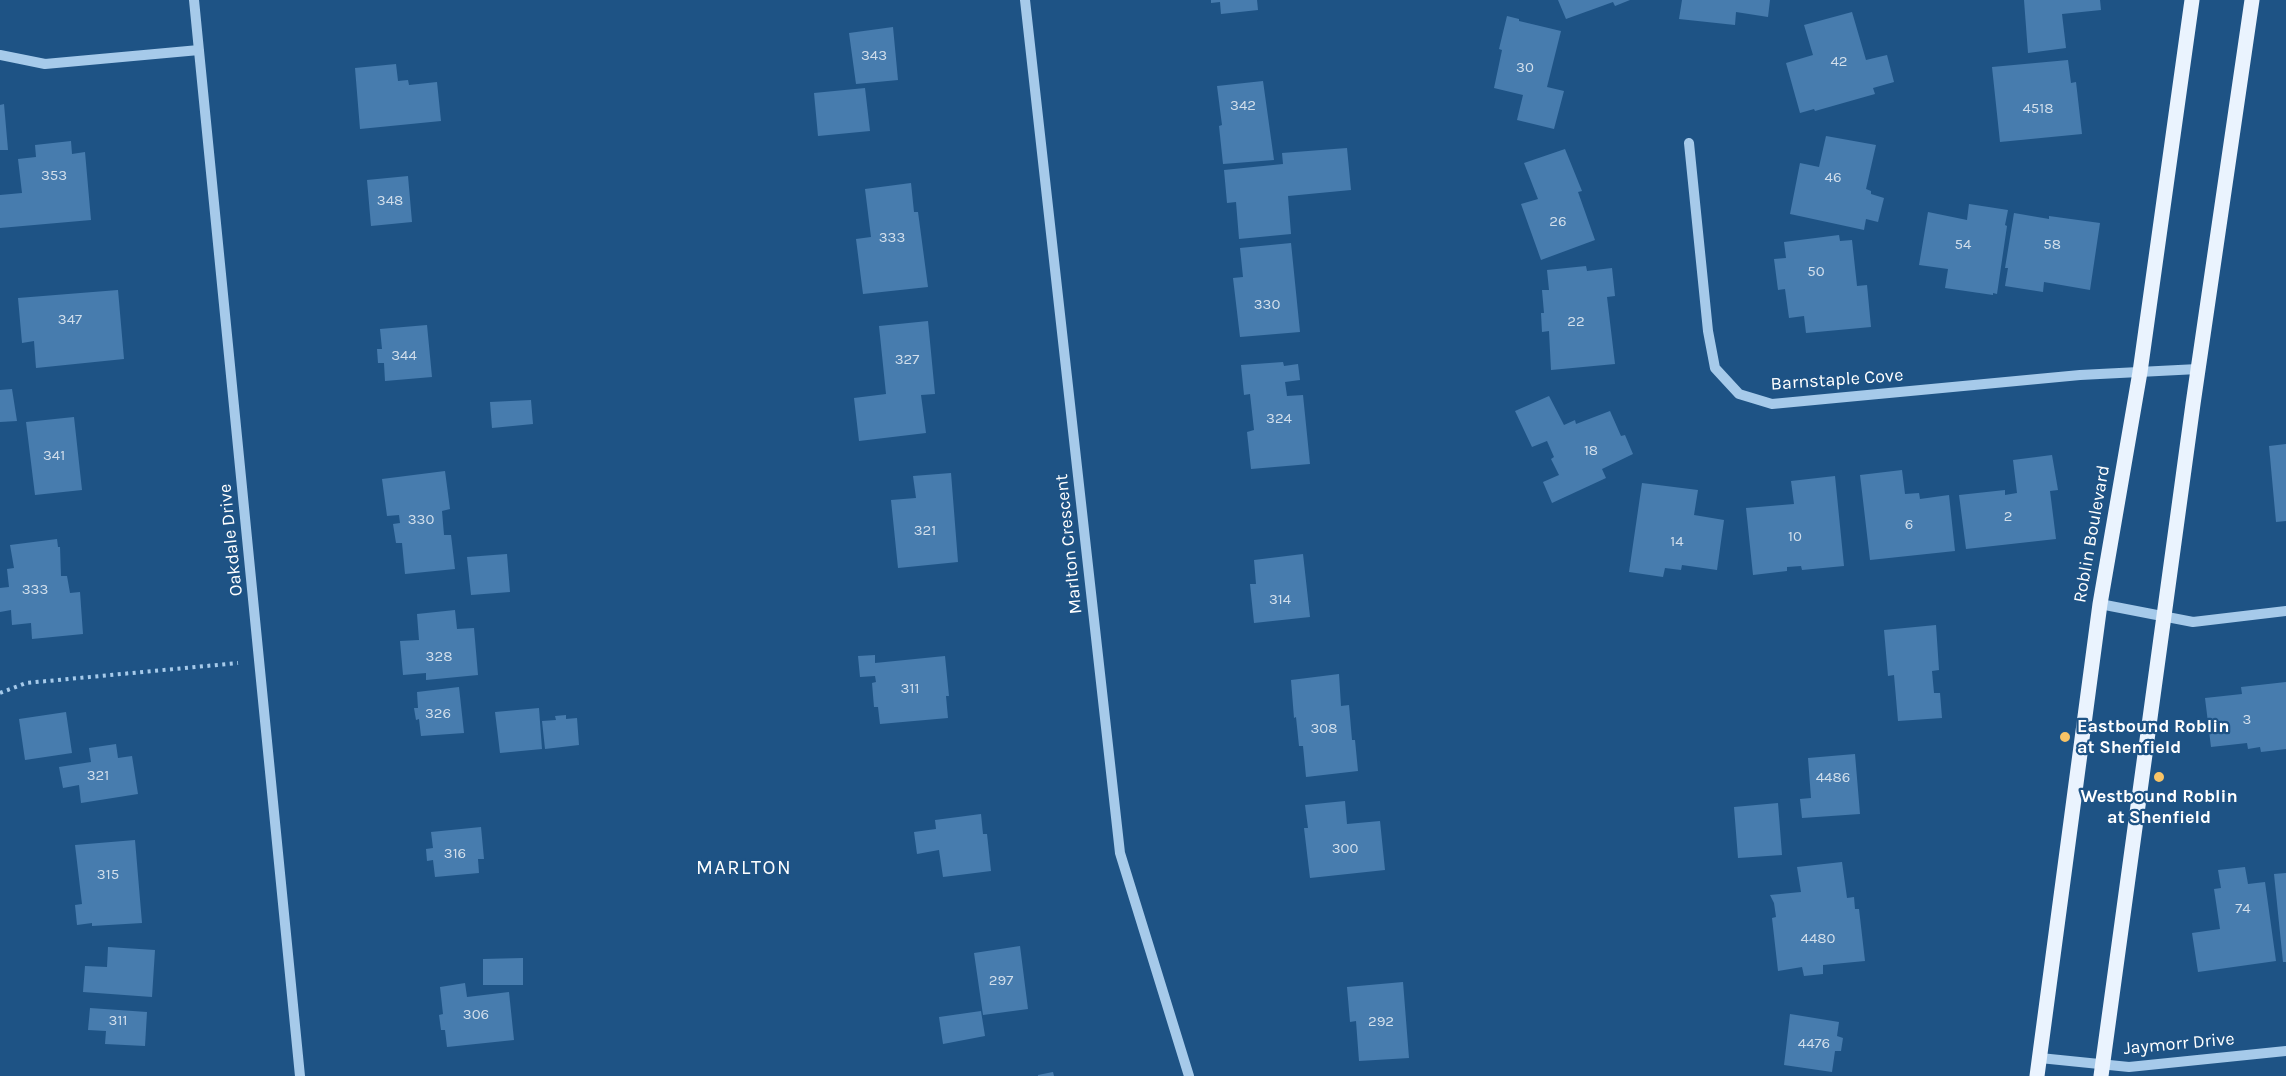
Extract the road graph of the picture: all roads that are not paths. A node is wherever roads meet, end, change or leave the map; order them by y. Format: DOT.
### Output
graph roads {
  1 [pos="194,0"];
  2 [pos="1025,0"];
  3 [pos="2192,0"];
  4 [pos="2252,0"];
  5 [pos="199,50"];
  6 [pos="0,55"];
  7 [pos="1689,143"];
  8 [pos="2198,369"];
  9 [pos="2140,372"];
  10 [pos="2100,604"];
  11 [pos="2286,611"];
  12 [pos="2164,616"];
  13 [pos="2286,1051"];
  14 [pos="2040,1058"];
  15 [pos="2102,1070"];
  16 [pos="300,1076"];
  17 [pos="1189,1076"];
  18 [pos="2037,1076"];
  1 -- 5 [label="street, Oakdale Drive"];
  2 -- 17 [label="street, Marlton Crescent"];
  3 -- 9 [label="main road, Roblin Boulevard"];
  4 -- 8 [label="main road"];
  5 -- 6 [label="street"];
  5 -- 16 [label="street, Oakdale Drive"];
  7 -- 9 [label="street, Barnstaple Cove"];
  8 -- 9 [label="street, Barnstaple Cove"];
  8 -- 12 [label="main road"];
  9 -- 10 [label="main road, Roblin Boulevard"];
  10 -- 12 [label="street"];
  10 -- 14 [label="main road, Roblin Boulevard"];
  11 -- 12 [label="street"];
  12 -- 15 [label="main road"];
  13 -- 15 [label="street, Jaymorr Drive"];
  14 -- 15 [label="street, Jaymorr Drive"];
  14 -- 18 [label="main road, Roblin Boulevard"];
}
